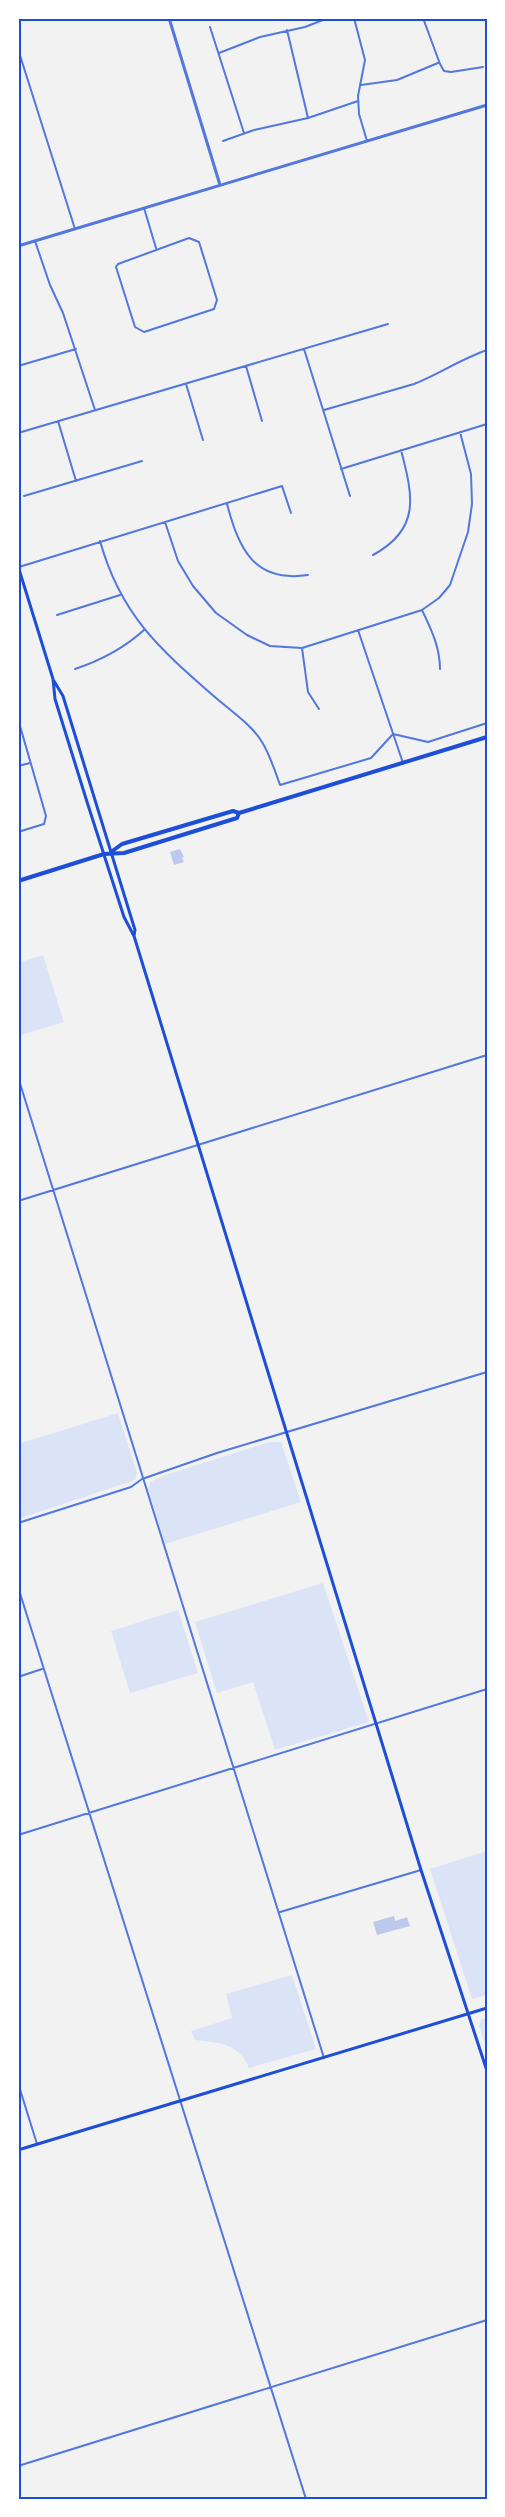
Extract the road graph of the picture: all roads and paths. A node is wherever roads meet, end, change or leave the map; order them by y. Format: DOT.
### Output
graph roads {
  1 [pos="169,18"];
  2 [pos="328,18"];
  3 [pos="354,18"];
  4 [pos="423,18"];
  5 [pos="210,27"];
  6 [pos="287,30"];
  7 [pos="18,49"];
  8 [pos="219,53"];
  9 [pos="439,62"];
  10 [pos="483,67"];
  11 [pos="360,85"];
  12 [pos="358,101"];
  13 [pos="487,105"];
  14 [pos="308,118"];
  15 [pos="244,134"];
  16 [pos="223,141"];
  17 [pos="366,141"];
  18 [pos="220,185"];
  19 [pos="144,207"];
  20 [pos="75,229"];
  21 [pos="35,241"];
  22 [pos="18,246"];
  23 [pos="157,248"];
  24 [pos="388,324"];
  25 [pos="76,349"];
  26 [pos="304,349"];
  27 [pos="487,350"];
  28 [pos="18,366"];
  29 [pos="246,366"];
  30 [pos="186,384"];
  31 [pos="95,410"];
  32 [pos="324,410"];
  33 [pos="58,421"];
  34 [pos="262,421"];
  35 [pos="487,424"];
  36 [pos="460,432"];
  37 [pos="18,433"];
  38 [pos="203,440"];
  39 [pos="401,450"];
  40 [pos="142,461"];
  41 [pos="341,469"];
  42 [pos="76,481"];
  43 [pos="24,496"];
  44 [pos="350,496"];
  45 [pos="227,504"];
  46 [pos="291,513"];
  47 [pos="165,522"];
  48 [pos="100,541"];
  49 [pos="373,555"];
  50 [pos="18,567"];
  51 [pos="308,575"];
  52 [pos="121,594"];
  53 [pos="422,610"];
  54 [pos="57,615"];
  55 [pos="144,630"];
  56 [pos="358,630"];
  57 [pos="302,648"];
  58 [pos="75,669"];
  59 [pos="440,669"];
  60 [pos="53,679"];
  61 [pos="319,709"];
  62 [pos="18,719"];
  63 [pos="487,723"];
  64 [pos="393,734"];
  65 [pos="487,737"];
  66 [pos="30,763"];
  67 [pos="403,763"];
  68 [pos="18,766"];
  69 [pos="239,813"];
  70 [pos="18,832"];
  71 [pos="111,852"];
  72 [pos="104,854"];
  73 [pos="18,881"];
  74 [pos="134,936"];
  75 [pos="487,1055"];
  76 [pos="18,1077"];
  77 [pos="198,1144"];
  78 [pos="53,1189"];
  79 [pos="18,1201"];
  80 [pos="487,1372"];
  81 [pos="287,1432"];
  82 [pos="142,1479"];
  83 [pos="18,1523"];
  84 [pos="18,1587"];
  85 [pos="42,1669"];
  86 [pos="18,1677"];
  87 [pos="487,1689"];
  88 [pos="377,1723"];
  89 [pos="233,1768"];
  90 [pos="89,1812"];
  91 [pos="18,1835"];
  92 [pos="421,1870"];
  93 [pos="279,1913"];
  94 [pos="487,2008"];
  95 [pos="468,2014"];
  96 [pos="324,2058"];
  97 [pos="487,2072"];
  98 [pos="18,2083"];
  99 [pos="179,2101"];
  100 [pos="37,2144"];
  101 [pos="18,2150"];
  102 [pos="487,2320"];
  103 [pos="271,2388"];
  104 [pos="18,2466"];
  105 [pos="306,2499"];
  1 -- 18 [label="street"];
  2 -- 6 [label="street"];
  3 -- 11 [label="street"];
  4 -- 9 [label="street"];
  5 -- 8 [label="street"];
  6 -- 8 [label="street"];
  6 -- 14 [label="street"];
  7 -- 20 [label="street"];
  8 -- 15 [label="street"];
  9 -- 10 [label="street"];
  9 -- 11 [label="street"];
  11 -- 12 [label="street"];
  12 -- 14 [label="street"];
  12 -- 17 [label="street"];
  13 -- 17 [label="street"];
  14 -- 15 [label="street"];
  15 -- 16 [label="street"];
  17 -- 18 [label="street"];
  18 -- 19 [label="street"];
  19 -- 20 [label="street"];
  19 -- 23 [label="street"];
  20 -- 21 [label="street"];
  21 -- 22 [label="street"];
  21 -- 25 [label="street"];
  23 -- 23 [label="street"];
  24 -- 26 [label="street"];
  25 -- 28 [label="street"];
  25 -- 31 [label="street"];
  26 -- 29 [label="street"];
  26 -- 32 [label="street"];
  27 -- 32 [label="street"];
  29 -- 30 [label="street"];
  29 -- 34 [label="street"];
  30 -- 31 [label="street"];
  30 -- 38 [label="street"];
  31 -- 33 [label="street"];
  32 -- 41 [label="street"];
  33 -- 37 [label="street"];
  33 -- 42 [label="street"];
  35 -- 36 [label="street"];
  36 -- 39 [label="street"];
  36 -- 53 [label="street"];
  39 -- 41 [label="street"];
  39 -- 49 [label="street"];
  40 -- 42 [label="street"];
  41 -- 44 [label="street"];
  42 -- 43 [label="street"];
  45 -- 46 [label="street"];
  45 -- 47 [label="street"];
  45 -- 51 [label="street"];
  47 -- 48 [label="street"];
  47 -- 57 [label="street"];
  48 -- 50 [label="street"];
  48 -- 52 [label="street"];
  50 -- 60 [label="main road"];
  52 -- 54 [label="street"];
  52 -- 55 [label="street"];
  53 -- 56 [label="street"];
  53 -- 59 [label="street"];
  55 -- 58 [label="street"];
  55 -- 64 [label="street"];
  56 -- 57 [label="street"];
  56 -- 64 [label="street"];
  57 -- 61 [label="street"];
  60 -- 71 [label="main road"];
  60 -- 72 [label="main road"];
  62 -- 66 [label="street"];
  63 -- 64 [label="street"];
  64 -- 67 [label="street"];
  65 -- 67 [label="main road"];
  66 -- 68 [label="street"];
  66 -- 70 [label="street"];
  67 -- 69 [label="main road"];
  69 -- 71 [label="main road"];
  69 -- 71 [label="main road"];
  71 -- 72 [label="main road"];
  71 -- 74 [label="main road"];
  72 -- 73 [label="main road"];
  72 -- 74 [label="main road"];
  74 -- 77 [label="main road"];
  75 -- 77 [label="street"];
  76 -- 78 [label="street"];
  77 -- 78 [label="street"];
  77 -- 81 [label="main road"];
  78 -- 79 [label="street"];
  78 -- 82 [label="street"];
  80 -- 81 [label="street"];
  81 -- 82 [label="street"];
  81 -- 88 [label="main road"];
  82 -- 83 [label="street"];
  82 -- 89 [label="street"];
  84 -- 85 [label="street"];
  85 -- 86 [label="street"];
  85 -- 90 [label="street"];
  87 -- 88 [label="street"];
  88 -- 89 [label="street"];
  88 -- 92 [label="main road"];
  89 -- 90 [label="street"];
  89 -- 93 [label="street"];
  90 -- 91 [label="street"];
  90 -- 99 [label="street"];
  92 -- 93 [label="street"];
  92 -- 95 [label="main road"];
  93 -- 96 [label="street"];
  94 -- 95 [label="main road"];
  95 -- 96 [label="main road"];
  95 -- 97 [label="main road"];
  96 -- 99 [label="main road"];
  98 -- 100 [label="street"];
  99 -- 100 [label="main road"];
  99 -- 103 [label="street"];
  100 -- 101 [label="main road"];
  102 -- 103 [label="street"];
  103 -- 104 [label="street"];
  103 -- 105 [label="street"];
}
